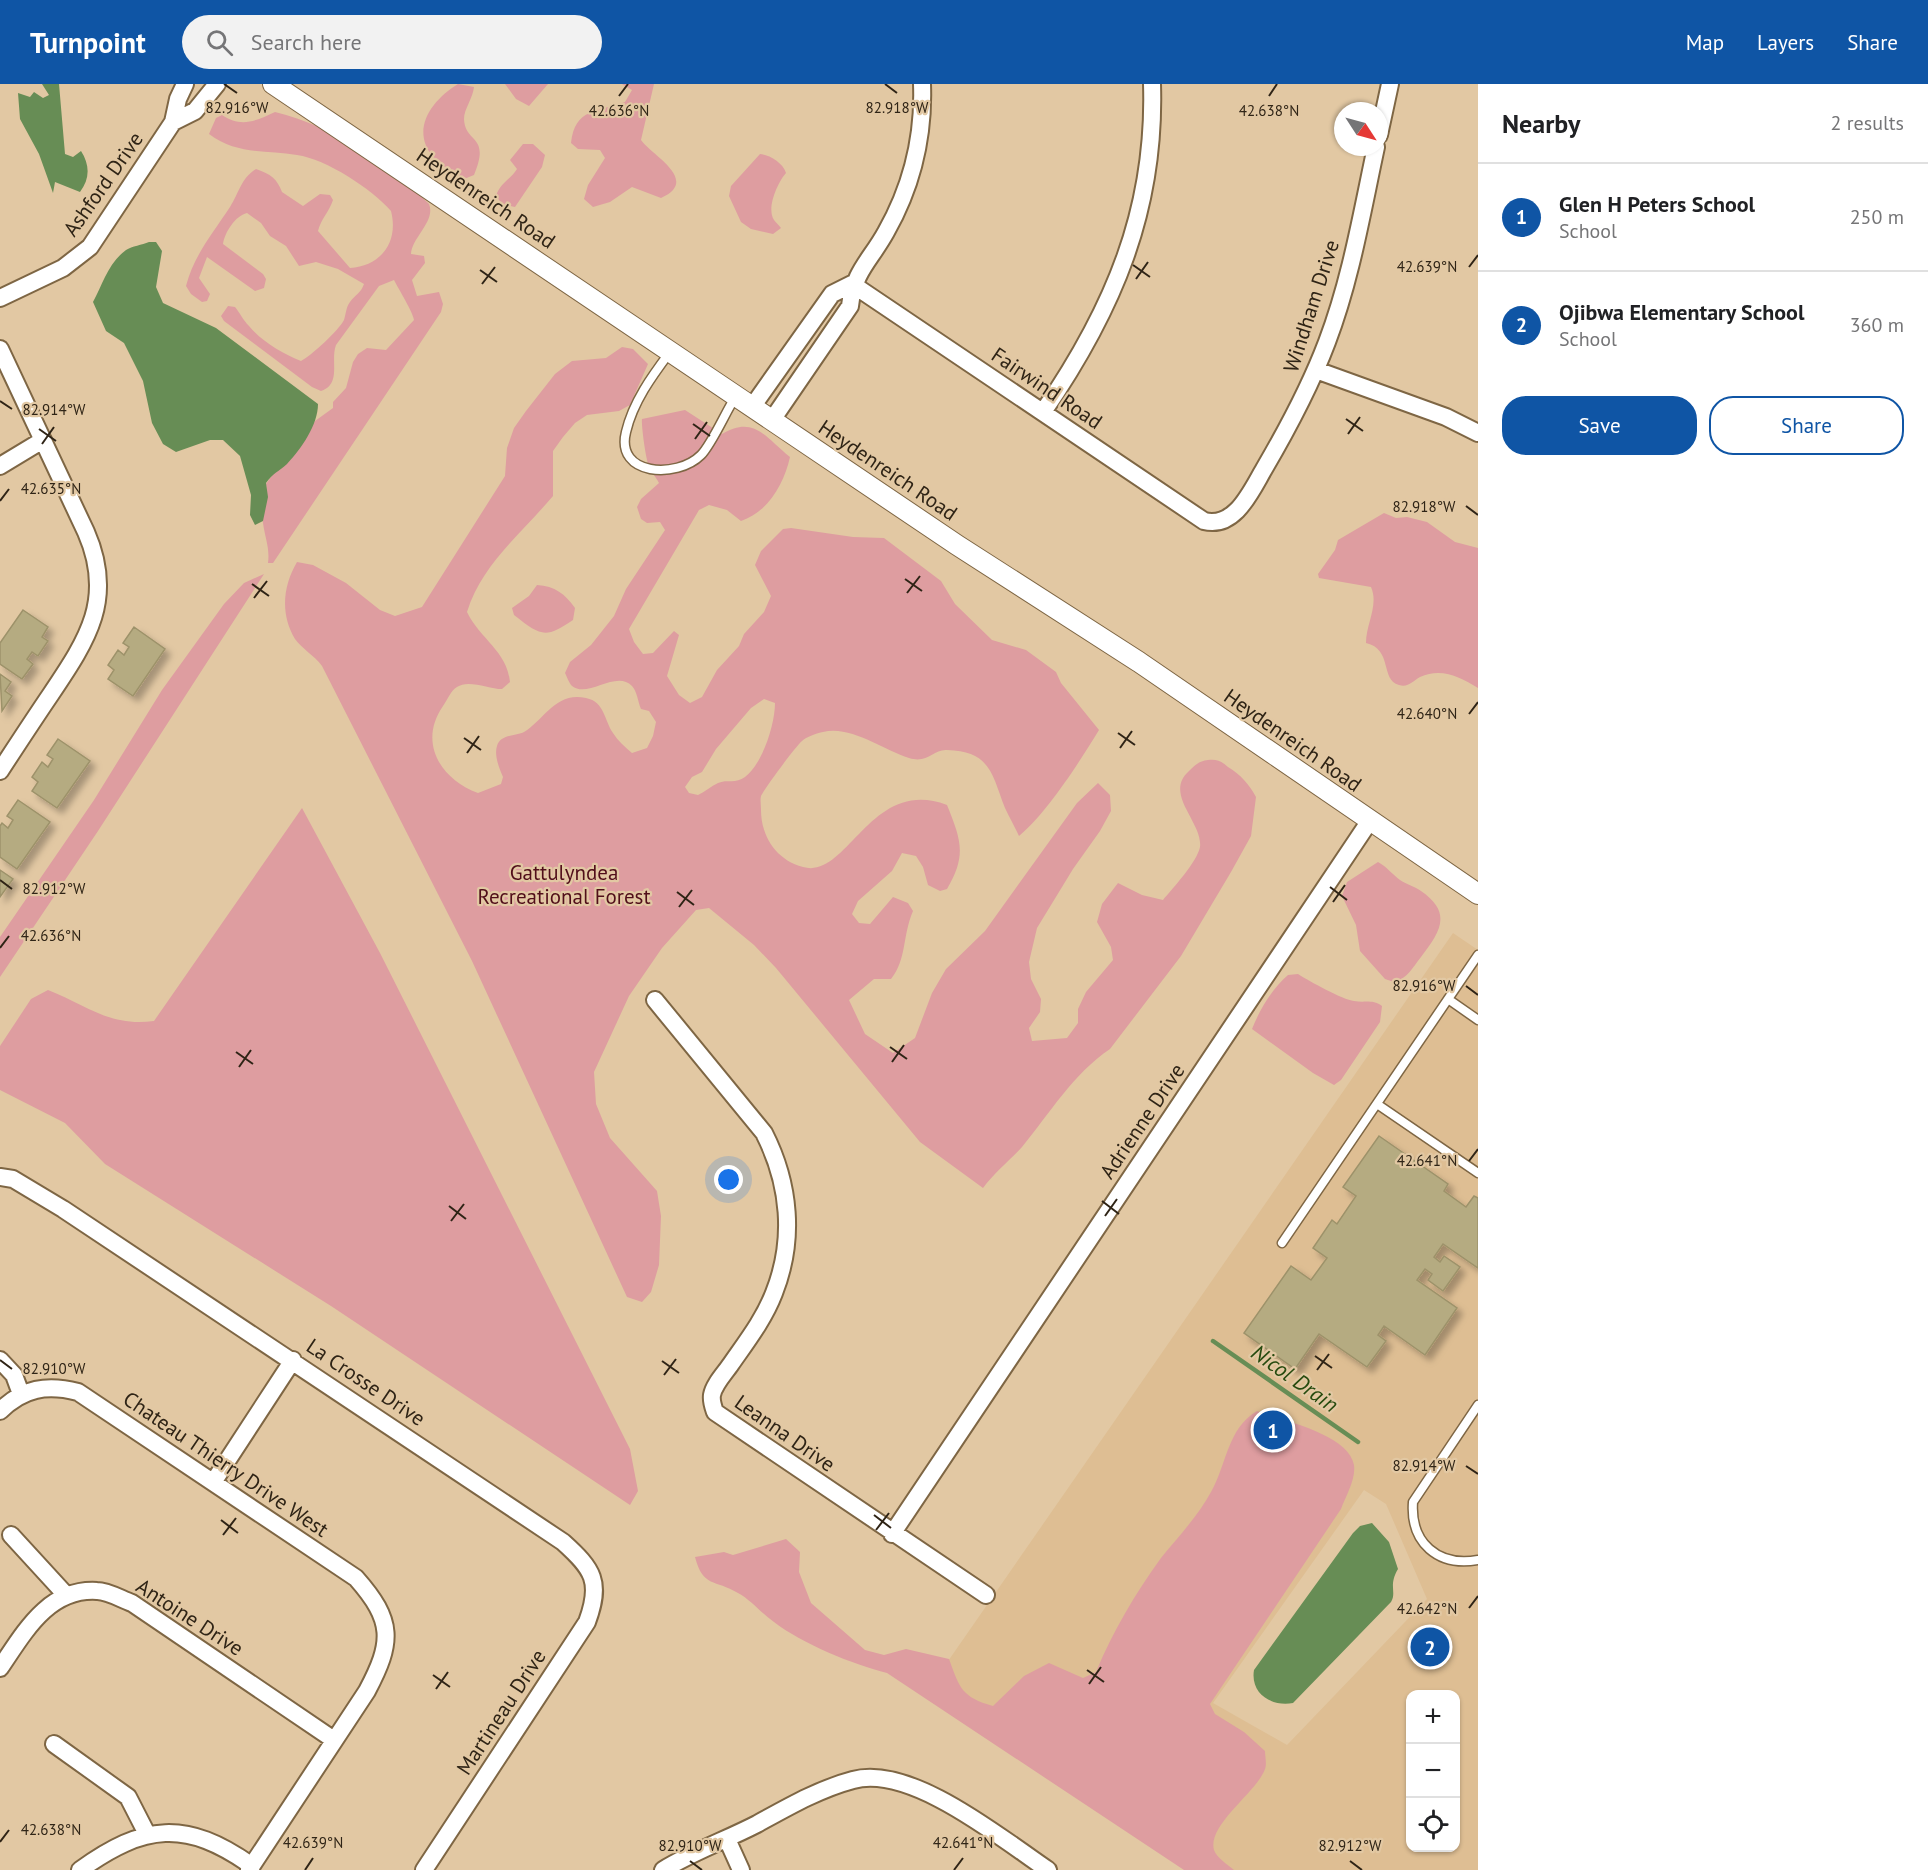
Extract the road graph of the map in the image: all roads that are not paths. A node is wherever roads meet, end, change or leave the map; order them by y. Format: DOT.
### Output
graph roads {
  1 [pos="185,84"];
  2 [pos="217,84"];
  3 [pos="273,84"];
  4 [pos="922,84"];
  5 [pos="1152,84"];
  6 [pos="1390,84"];
  7 [pos="1386,102"];
  8 [pos="174,122"];
  9 [pos="1374,156"];
  10 [pos="852,284"];
  11 [pos="0,298"];
  12 [pos="0,348"];
  13 [pos="670,351"];
  14 [pos="1316,370"];
  15 [pos="736,396"];
  16 [pos="752,407"];
  17 [pos="1042,412"];
  18 [pos="772,420"];
  19 [pos="1478,433"];
  20 [pos="43,440"];
  21 [pos="0,466"];
  22 [pos="1218,523"];
  23 [pos="0,771"];
  24 [pos="1369,822"];
  25 [pos="1478,894"];
  26 [pos="1478,955"];
  27 [pos="1448,999"];
  28 [pos="655,1000"];
  29 [pos="1478,1020"];
  30 [pos="1377,1104"];
  31 [pos="1478,1173"];
  32 [pos="0,1177"];
  33 [pos="1282,1243"];
  34 [pos="0,1360"];
  35 [pos="293,1360"];
  36 [pos="21,1394"];
  37 [pos="1478,1405"];
  38 [pos="0,1411"];
  39 [pos="214,1480"];
  40 [pos="892,1534"];
  41 [pos="11,1535"];
  42 [pos="1478,1560"];
  43 [pos="591,1572"];
  44 [pos="66,1594"];
  45 [pos="986,1595"];
  46 [pos="0,1668"];
  47 [pos="334,1740"];
  48 [pos="54,1744"];
  49 [pos="147,1834"];
  50 [pos="727,1839"];
  51 [pos="251,1868"];
  52 [pos="80,1870"];
  53 [pos="424,1870"];
  54 [pos="663,1870"];
  55 [pos="741,1870"];
  56 [pos="1047,1870"];
  1 -- 8 [label="street, Ashford Drive"];
  2 -- 8 [label="street, Ashford Drive"];
  3 -- 13 [label="street, Heydenreich Road"];
  4 -- 10 [label="street"];
  5 -- 17 [label="street"];
  6 -- 7 [label="street"];
  8 -- 11 [label="street, Ashford Drive"];
  9 -- 14 [label="street, Windham Drive"];
  10 -- 16 [label="street"];
  10 -- 17 [label="street, Fairwind Road"];
  10 -- 18 [label="street"];
  12 -- 20 [label="street"];
  13 -- 15 [label="street, Heydenreich Road"];
  13 -- 15 [label="lane"];
  14 -- 19 [label="street"];
  14 -- 22 [label="street, Windham Drive"];
  15 -- 16 [label="street, Heydenreich Road"];
  16 -- 18 [label="street, Heydenreich Road"];
  17 -- 22 [label="street, Fairwind Road"];
  18 -- 24 [label="street, Heydenreich Road"];
  20 -- 21 [label="street"];
  20 -- 23 [label="street"];
  24 -- 25 [label="street, Heydenreich Road"];
  24 -- 40 [label="street, Adrienne Drive"];
  26 -- 27 [label="lane"];
  27 -- 29 [label="lane"];
  27 -- 30 [label="lane"];
  28 -- 40 [label="street, Leanna Drive"];
  30 -- 31 [label="lane"];
  30 -- 33 [label="lane"];
  32 -- 35 [label="street, La Crosse Drive"];
  34 -- 36 [label="street"];
  35 -- 39 [label="street"];
  35 -- 43 [label="street, La Crosse Drive"];
  36 -- 38 [label="street"];
  36 -- 39 [label="street, Chateau Thierry Drive West"];
  37 -- 42 [label="lane"];
  39 -- 47 [label="street, Chateau Thierry Drive West"];
  40 -- 45 [label="street, Leanna Drive"];
  41 -- 44 [label="street"];
  43 -- 53 [label="street, Martineau Drive"];
  44 -- 46 [label="street"];
  44 -- 47 [label="street, Antoine Drive"];
  47 -- 51 [label="street"];
  48 -- 49 [label="street"];
  49 -- 51 [label="street"];
  49 -- 52 [label="street"];
  50 -- 54 [label="street"];
  50 -- 55 [label="street"];
  50 -- 56 [label="street"];
}
